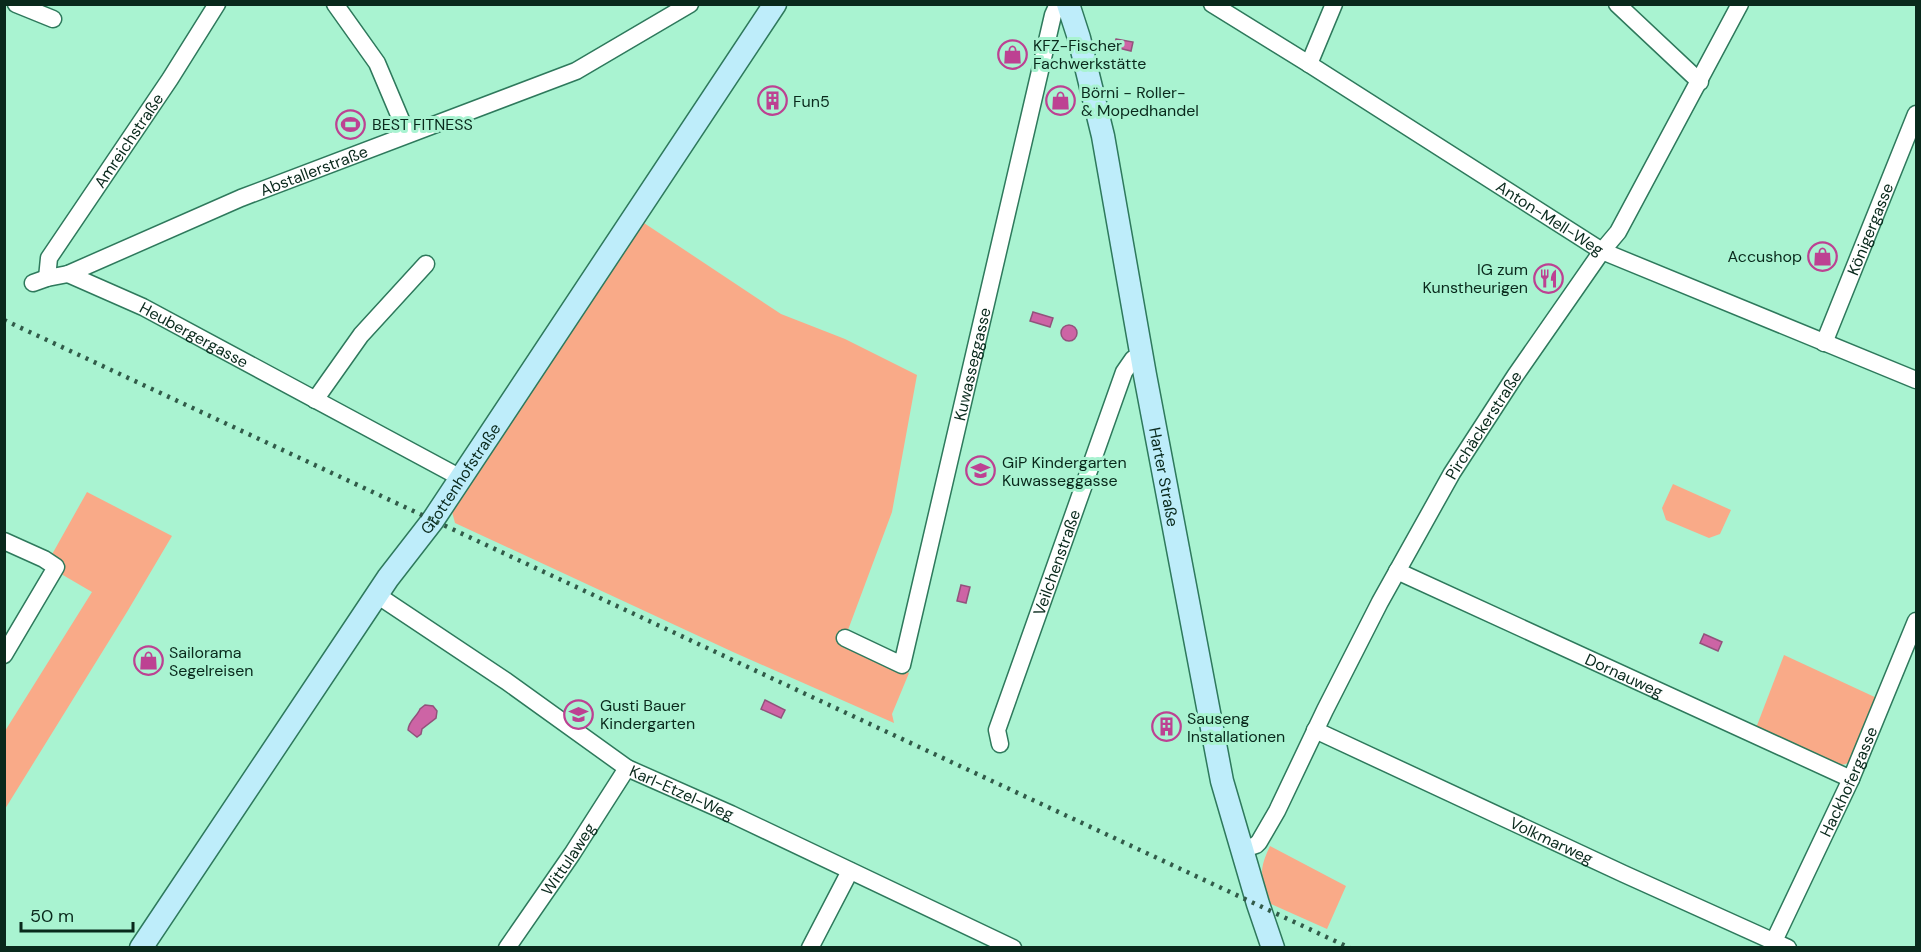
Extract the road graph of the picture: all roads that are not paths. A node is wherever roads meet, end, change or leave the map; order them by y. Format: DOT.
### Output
graph roads {
  1 [pos="16,4"];
  2 [pos="217,4"];
  3 [pos="335,4"];
  4 [pos="690,4"];
  5 [pos="1058,4"];
  6 [pos="1068,4"];
  7 [pos="1212,4"];
  8 [pos="1334,4"];
  9 [pos="1617,4"];
  10 [pos="1740,4"];
  11 [pos="766,8"];
  12 [pos="53,19"];
  13 [pos="1309,64"];
  14 [pos="1700,82"];
  15 [pos="1917,114"];
  16 [pos="407,134"];
  17 [pos="1602,251"];
  18 [pos="426,264"];
  19 [pos="68,274"];
  20 [pos="40,281"];
  21 [pos="1824,343"];
  22 [pos="1141,356"];
  23 [pos="1917,380"];
  24 [pos="315,400"];
  25 [pos="461,478"];
  26 [pos="4,541"];
  27 [pos="1397,571"];
  28 [pos="377,595"];
  29 [pos="1917,621"];
  30 [pos="845,638"];
  31 [pos="4,656"];
  32 [pos="1316,730"];
  33 [pos="1000,744"];
  34 [pos="627,768"];
  35 [pos="1851,779"];
  36 [pos="1241,850"];
  37 [pos="850,871"];
  38 [pos="1781,944"];
  39 [pos="141,948"];
  40 [pos="507,948"];
  41 [pos="810,948"];
  42 [pos="1013,948"];
  43 [pos="1273,948"];
  1 -- 12 [label="street"];
  2 -- 20 [label="street, Amreichstraße"];
  3 -- 16 [label="street"];
  4 -- 16 [label="street, Abstallerstraße"];
  5 -- 30 [label="street, Kuwasseggasse"];
  6 -- 22 [label="main road, Harter Straße"];
  7 -- 13 [label="street, Anton-Mell-Weg"];
  8 -- 13 [label="street"];
  9 -- 14 [label="street"];
  10 -- 14 [label="street, Pirchäckerstraße"];
  11 -- 25 [label="main road, Grottenhofstraße"];
  13 -- 17 [label="street, Anton-Mell-Weg"];
  14 -- 17 [label="street, Pirchäckerstraße"];
  15 -- 21 [label="street, Königergasse"];
  16 -- 19 [label="street, Abstallerstraße"];
  17 -- 21 [label="street, Anton-Mell-Weg"];
  17 -- 27 [label="street, Pirchäckerstraße"];
  18 -- 24 [label="street"];
  19 -- 20 [label="street, Abstallerstraße"];
  19 -- 24 [label="street, Heubergergasse"];
  21 -- 23 [label="street, Anton-Mell-Weg"];
  22 -- 33 [label="street, Veilchenstraße"];
  22 -- 36 [label="main road, Harter Straße"];
  24 -- 25 [label="street, Heubergergasse"];
  25 -- 28 [label="main road, Grottenhofstraße"];
  26 -- 31 [label="street"];
  27 -- 32 [label="street, Pirchäckerstraße"];
  27 -- 35 [label="street, Dornauweg"];
  28 -- 34 [label="street, Karl-Etzel-Weg"];
  28 -- 39 [label="main road, Grottenhofstraße"];
  29 -- 35 [label="street, Hackhofergasse"];
  32 -- 36 [label="street, Pirchäckerstraße"];
  32 -- 38 [label="street, Volkmarweg"];
  34 -- 37 [label="street, Karl-Etzel-Weg"];
  34 -- 40 [label="street, Wittulaweg"];
  35 -- 38 [label="street, Hackhofergasse"];
  36 -- 43 [label="main road, Harter Straße"];
  37 -- 41 [label="street"];
  37 -- 42 [label="street, Karl-Etzel-Weg"];
}
